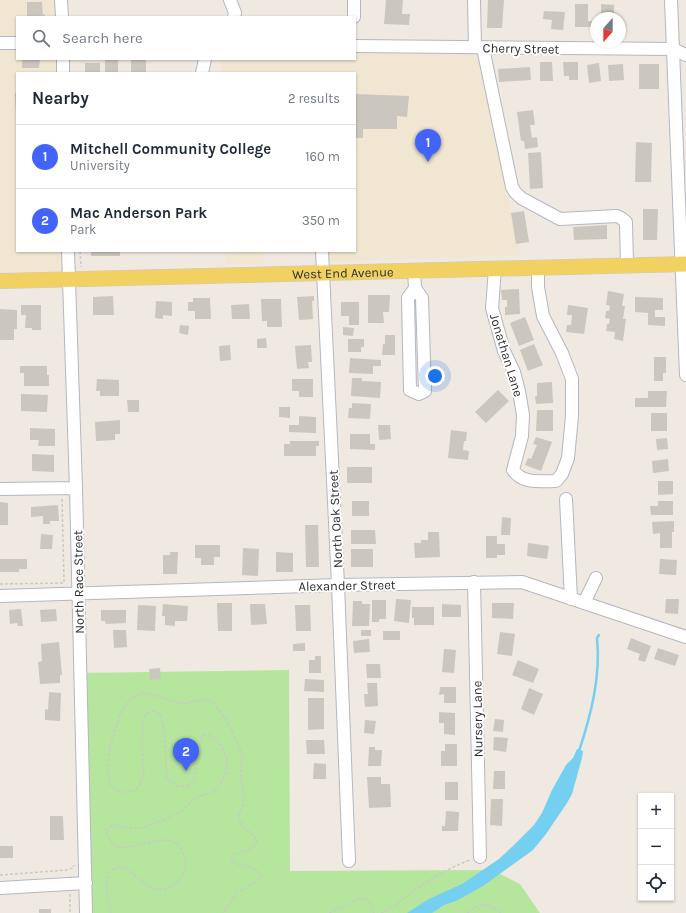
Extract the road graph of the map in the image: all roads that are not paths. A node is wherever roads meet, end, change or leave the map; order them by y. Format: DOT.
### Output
graph roads {
  1 [pos="61,0"];
  2 [pos="230,0"];
  3 [pos="354,0"];
  4 [pos="474,0"];
  5 [pos="671,0"];
  6 [pos="62,16"];
  7 [pos="234,16"];
  8 [pos="354,16"];
  9 [pos="0,43"];
  10 [pos="16,43"];
  11 [pos="356,46"];
  12 [pos="479,47"];
  13 [pos="673,49"];
  14 [pos="686,55"];
  15 [pos="63,60"];
  16 [pos="205,60"];
  17 [pos="63,72"];
  18 [pos="202,72"];
  19 [pos="68,252"];
  20 [pos="322,252"];
  21 [pos="683,264"];
  22 [pos="628,265"];
  23 [pos="538,268"];
  24 [pos="495,269"];
  25 [pos="414,271"];
  26 [pos="324,273"];
  27 [pos="69,280"];
  28 [pos="0,281"];
  29 [pos="415,288"];
  30 [pos="686,375"];
  31 [pos="76,488"];
  32 [pos="0,489"];
  33 [pos="566,499"];
  34 [pos="596,578"];
  35 [pos="474,582"];
  36 [pos="338,585"];
  37 [pos="78,593"];
  38 [pos="0,596"];
  39 [pos="571,599"];
  40 [pos="584,603"];
  41 [pos="686,637"];
  42 [pos="480,856"];
  43 [pos="349,861"];
  44 [pos="86,883"];
  45 [pos="0,888"];
  46 [pos="86,913"];
  1 -- 6 [label="street"];
  2 -- 7 [label="street"];
  3 -- 8 [label="street"];
  4 -- 12 [label="street"];
  5 -- 13 [label="street"];
  9 -- 10 [label="street"];
  11 -- 12 [label="street, Cherry Street"];
  12 -- 13 [label="street, Cherry Street"];
  12 -- 22 [label="street"];
  13 -- 14 [label="street, Cherry Street"];
  13 -- 21 [label="street"];
  15 -- 17 [label="street"];
  16 -- 18 [label="street"];
  19 -- 27 [label="street, North Race Street"];
  20 -- 26 [label="street, North Oak Street"];
  21 -- 22 [label="main road, West End Avenue"];
  21 -- 30 [label="street"];
  22 -- 23 [label="main road, West End Avenue"];
  23 -- 24 [label="main road, West End Avenue"];
  23 -- 24 [label="street, Jonathan Lane"];
  24 -- 25 [label="main road, West End Avenue"];
  25 -- 26 [label="main road, West End Avenue"];
  25 -- 29 [label="street"];
  26 -- 27 [label="main road, West End Avenue"];
  26 -- 36 [label="street, North Oak Street"];
  27 -- 28 [label="main road, West End Avenue"];
  27 -- 31 [label="street, North Race Street"];
  29 -- 29 [label="street"];
  31 -- 32 [label="street"];
  31 -- 37 [label="street, North Race Street"];
  33 -- 39 [label="street"];
  34 -- 40 [label="street"];
  35 -- 36 [label="street, Alexander Street"];
  35 -- 39 [label="street, Alexander Street"];
  35 -- 42 [label="street, Nursery Lane"];
  36 -- 37 [label="street, Alexander Street"];
  36 -- 43 [label="street, North Oak Street"];
  37 -- 38 [label="street, Alexander Street"];
  37 -- 44 [label="street, North Race Street"];
  39 -- 40 [label="street, Alexander Street"];
  40 -- 41 [label="street, Alexander Street"];
  44 -- 45 [label="street"];
  44 -- 46 [label="street, North Race Street"];
}
